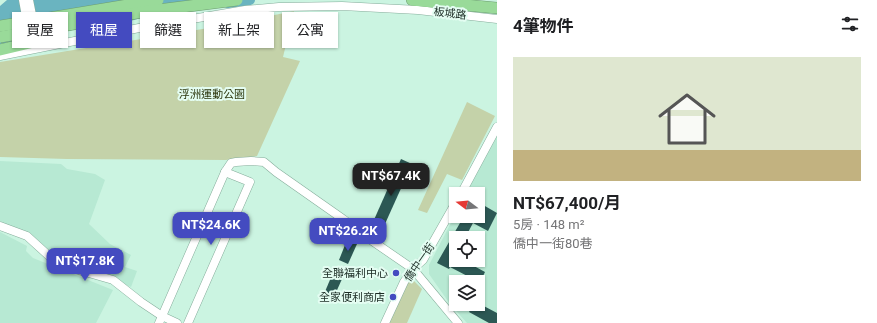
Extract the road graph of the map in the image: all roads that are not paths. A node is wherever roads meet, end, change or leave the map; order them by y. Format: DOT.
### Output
graph roads {
  1 [pos="23,0"];
  2 [pos="29,0"];
  3 [pos="158,0"];
  4 [pos="237,0"];
  5 [pos="412,0"];
  6 [pos="497,8"];
  7 [pos="26,12"];
  8 [pos="31,12"];
  9 [pos="497,19"];
  10 [pos="0,26"];
  11 [pos="0,37"];
  12 [pos="68,42"];
  13 [pos="12,48"];
  14 [pos="23,48"];
  15 [pos="0,50"];
  16 [pos="0,56"];
  17 [pos="497,127"];
  18 [pos="225,172"];
  19 [pos="465,187"];
  20 [pos="449,214"];
  21 [pos="0,226"];
  22 [pos="413,269"];
  23 [pos="161,320"];
  24 [pos="177,323"];
  25 [pos="188,323"];
  26 [pos="385,323"];
  27 [pos="458,323"];
  1 -- 7 [label="street, bridge"];
  2 -- 8 [label="street, bridge"];
  3 -- 10 [label="highway, bridge"];
  4 -- 11 [label="highway, bridge"];
  5 -- 6 [label="highway"];
  9 -- 12 [label="street, 板城路"];
  13 -- 15 [label="highway"];
  14 -- 16 [label="street, 板城路"];
  17 -- 19 [label="street"];
  18 -- 22 [label="street"];
  18 -- 23 [label="street"];
  18 -- 25 [label="street"];
  20 -- 22 [label="street, 僑中一街"];
  21 -- 23 [label="street"];
  22 -- 26 [label="street, 僑中一街"];
  22 -- 27 [label="street"];
  23 -- 24 [label="street"];
}
